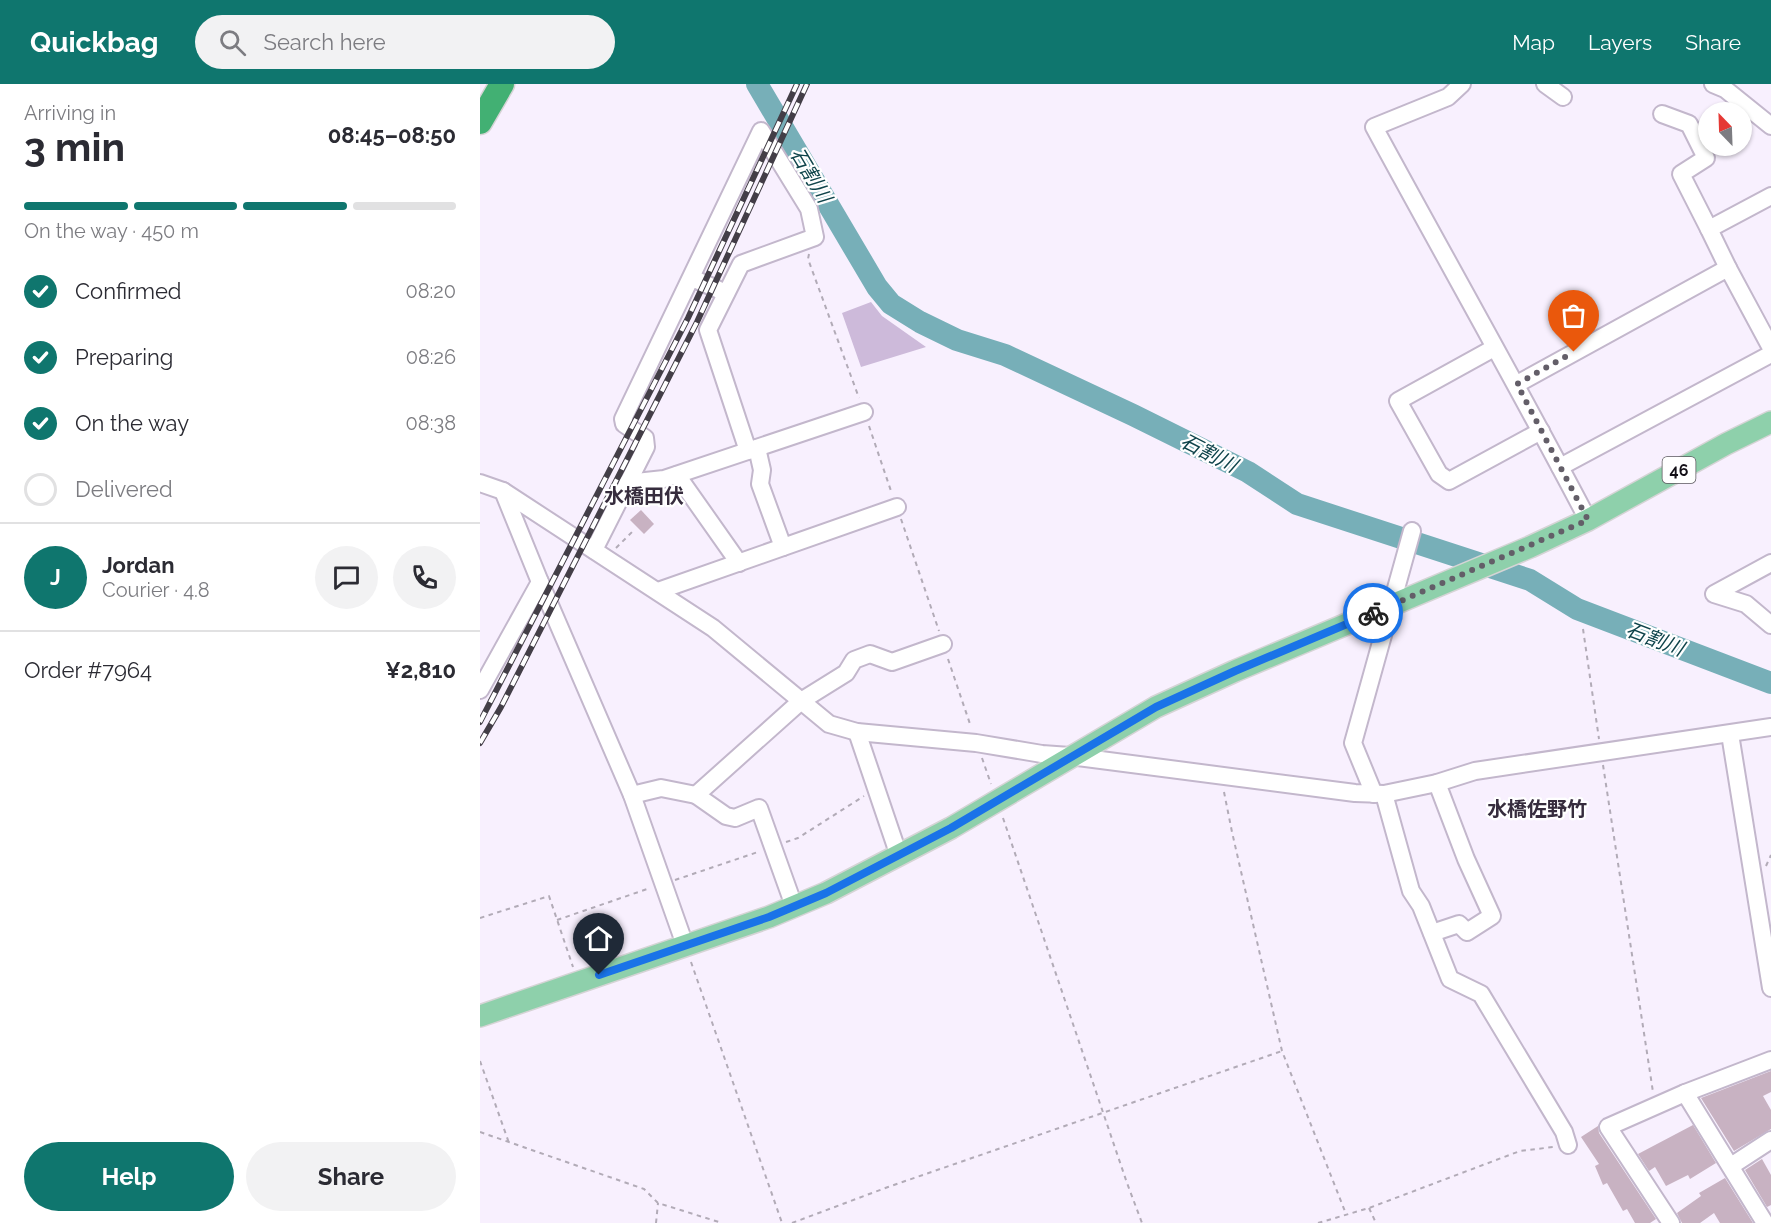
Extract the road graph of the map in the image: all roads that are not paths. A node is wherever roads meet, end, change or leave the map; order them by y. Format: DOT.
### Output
graph roads {
  1 [pos="502,84"];
  2 [pos="1462,84"];
  3 [pos="1545,84"];
  4 [pos="1713,84"];
  5 [pos="1563,97"];
  6 [pos="1662,114"];
  7 [pos="480,122"];
  8 [pos="1771,126"];
  9 [pos="1771,196"];
  10 [pos="1709,229"];
  11 [pos="1728,268"];
  12 [pos="692,278"];
  13 [pos="726,294"];
  14 [pos="1494,348"];
  15 [pos="1771,348"];
  16 [pos="1771,354"];
  17 [pos="1517,384"];
  18 [pos="864,412"];
  19 [pos="1771,422"];
  20 [pos="1541,431"];
  21 [pos="752,450"];
  22 [pos="1560,467"];
  23 [pos="677,475"];
  24 [pos="480,483"];
  25 [pos="627,483"];
  26 [pos="502,491"];
  27 [pos="897,507"];
  28 [pos="1588,520"];
  29 [pos="1412,531"];
  30 [pos="783,548"];
  31 [pos="600,554"];
  32 [pos="740,563"];
  33 [pos="1771,563"];
  34 [pos="540,582"];
  35 [pos="658,591"];
  36 [pos="1391,605"];
  37 [pos="1771,625"];
  38 [pos="943,644"];
  39 [pos="480,690"];
  40 [pos="801,701"];
  41 [pos="1771,727"];
  42 [pos="857,732"];
  43 [pos="1730,734"];
  44 [pos="1070,756"];
  45 [pos="1437,783"];
  46 [pos="1379,794"];
  47 [pos="632,795"];
  48 [pos="696,795"];
  49 [pos="899,856"];
  50 [pos="794,906"];
  51 [pos="1432,933"];
  52 [pos="685,945"];
  53 [pos="1771,988"];
  54 [pos="480,1016"];
  55 [pos="1771,1058"];
  56 [pos="1685,1093"];
  57 [pos="1771,1140"];
  58 [pos="1568,1145"];
  59 [pos="1731,1166"];
  60 [pos="1767,1221"];
  61 [pos="1671,1223"];
  1 -- 7 [label="highway"];
  2 -- 14 [label="street"];
  3 -- 5 [label="street"];
  4 -- 8 [label="street"];
  6 -- 10 [label="street"];
  9 -- 10 [label="street"];
  10 -- 11 [label="street"];
  11 -- 15 [label="street"];
  11 -- 17 [label="street"];
  12 -- 13 [label="street"];
  12 -- 13 [label="street"];
  12 -- 25 [label="street"];
  13 -- 21 [label="street"];
  14 -- 17 [label="street"];
  14 -- 20 [label="street"];
  16 -- 22 [label="street"];
  17 -- 20 [label="street"];
  18 -- 21 [label="street"];
  19 -- 28 [label="main road, 46"];
  20 -- 22 [label="street"];
  21 -- 23 [label="street"];
  21 -- 30 [label="street"];
  22 -- 28 [label="street"];
  23 -- 25 [label="street"];
  23 -- 32 [label="street"];
  24 -- 26 [label="street"];
  25 -- 31 [label="street"];
  26 -- 31 [label="street"];
  26 -- 34 [label="street"];
  27 -- 30 [label="street"];
  28 -- 36 [label="main road, 46"];
  29 -- 36 [label="street"];
  30 -- 32 [label="street"];
  31 -- 35 [label="street"];
  32 -- 35 [label="street"];
  33 -- 37 [label="street"];
  34 -- 39 [label="street"];
  34 -- 47 [label="street"];
  35 -- 40 [label="street"];
  36 -- 44 [label="main road, 46"];
  36 -- 46 [label="street"];
  38 -- 40 [label="street"];
  40 -- 42 [label="street"];
  40 -- 48 [label="street"];
  41 -- 43 [label="street"];
  42 -- 44 [label="street"];
  42 -- 49 [label="street"];
  43 -- 45 [label="street"];
  43 -- 53 [label="street"];
  44 -- 46 [label="street"];
  44 -- 49 [label="main road, 46"];
  45 -- 46 [label="street"];
  45 -- 51 [label="street"];
  46 -- 51 [label="street"];
  47 -- 48 [label="street"];
  47 -- 52 [label="street"];
  48 -- 50 [label="street"];
  49 -- 50 [label="main road, 46"];
  50 -- 52 [label="main road, 46"];
  51 -- 58 [label="street"];
  52 -- 54 [label="main road, 46"];
  55 -- 56 [label="street"];
  56 -- 59 [label="street"];
  56 -- 61 [label="street"];
  57 -- 59 [label="street"];
  59 -- 60 [label="street"];
}
